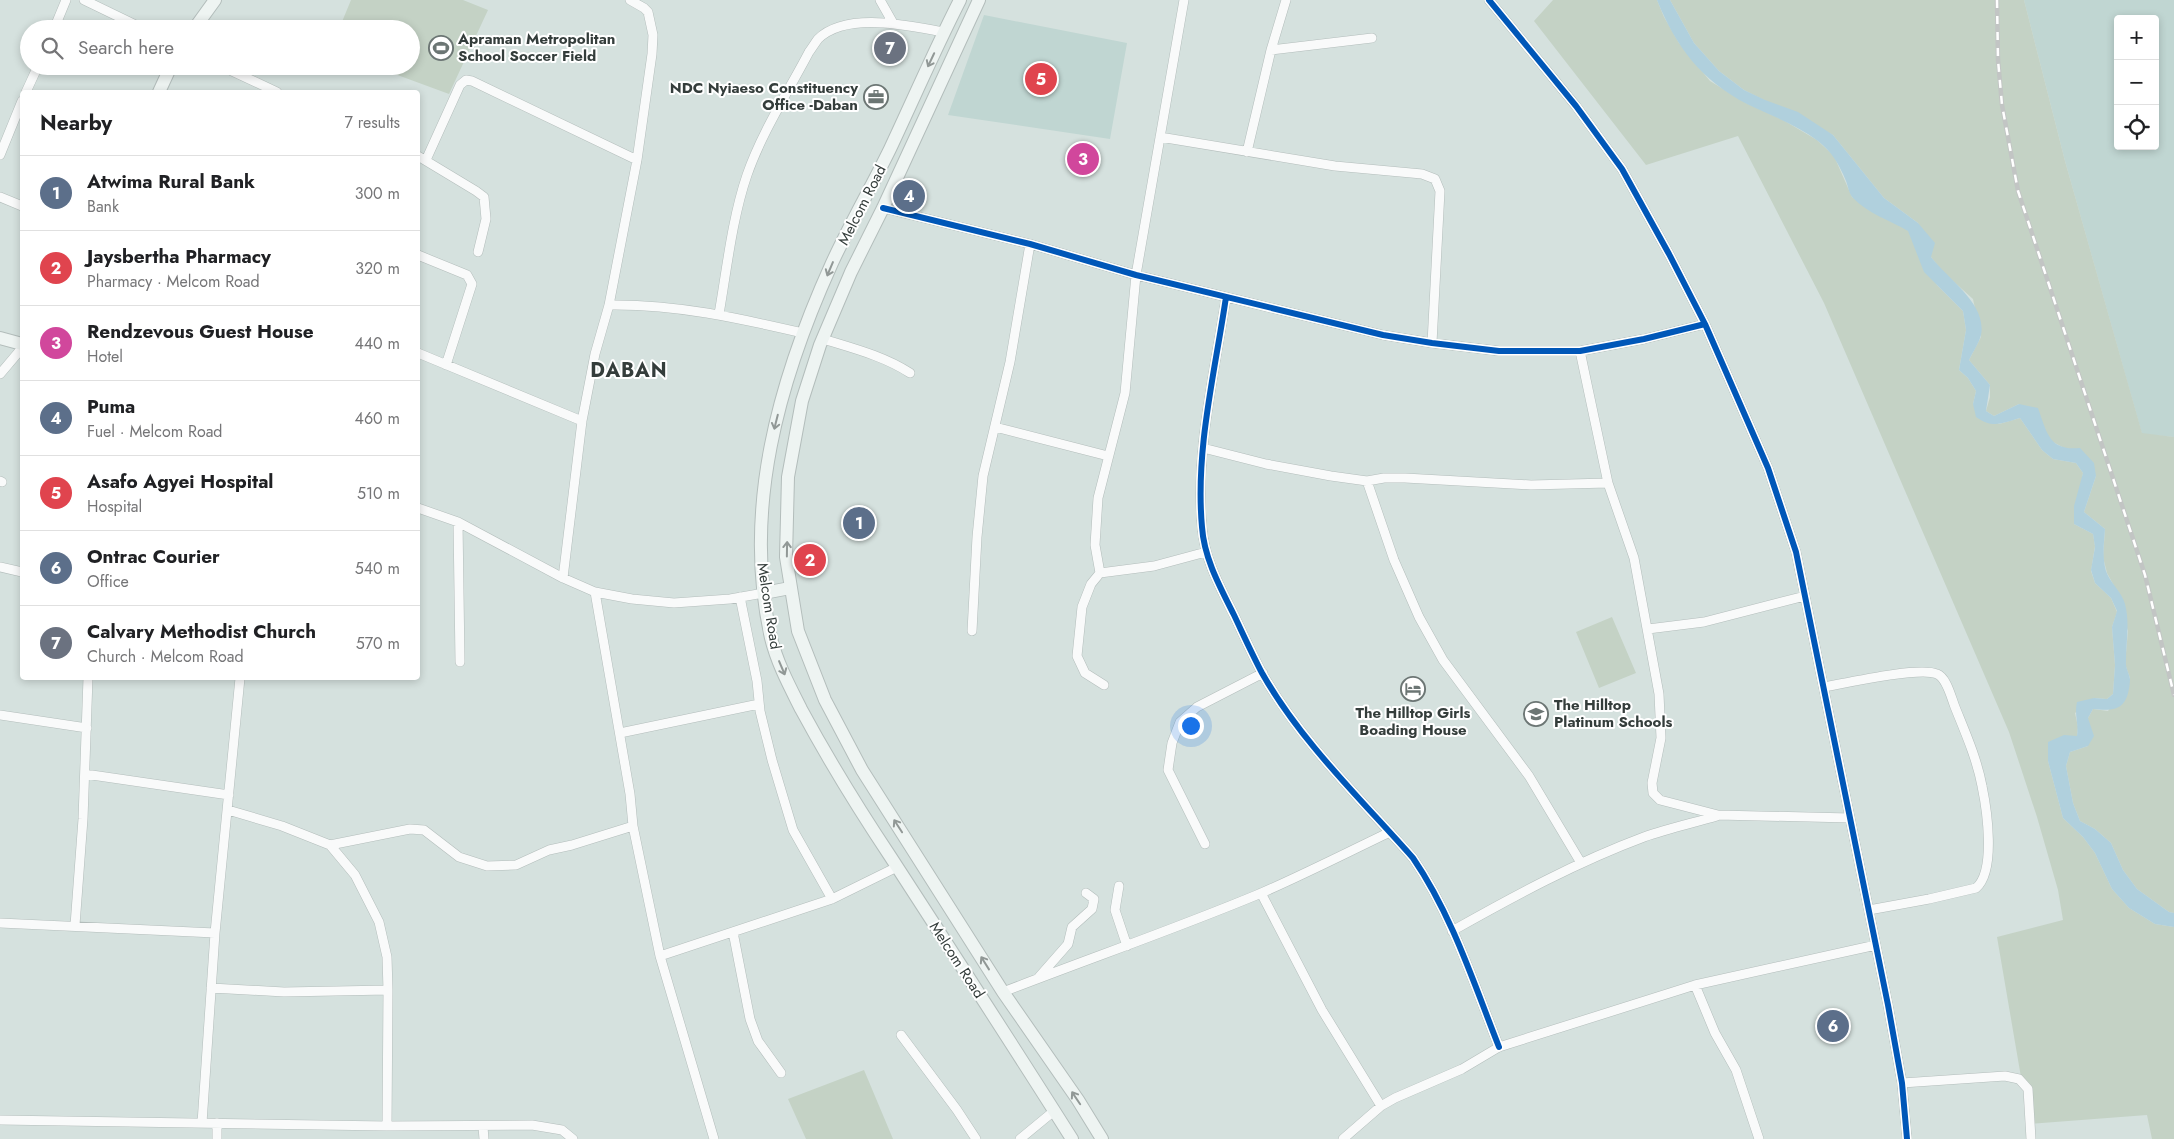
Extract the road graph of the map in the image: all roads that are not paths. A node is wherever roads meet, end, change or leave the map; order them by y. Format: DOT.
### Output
graph roads {
  1 [pos="66,0"];
  2 [pos="84,0"];
  3 [pos="215,0"];
  4 [pos="630,0"];
  5 [pos="880,0"];
  6 [pos="960,0"];
  7 [pos="980,0"];
  8 [pos="1184,0"];
  9 [pos="1286,0"];
  10 [pos="1490,0"];
  11 [pos="58,20"];
  12 [pos="125,20"];
  13 [pos="201,20"];
  14 [pos="893,23"];
  15 [pos="944,32"];
  16 [pos="1372,38"];
  17 [pos="1271,50"];
  18 [pos="34,75"];
  19 [pos="167,75"];
  20 [pos="240,75"];
  21 [pos="27,90"];
  22 [pos="160,90"];
  23 [pos="273,90"];
  24 [pos="20,106"];
  25 [pos="1160,137"];
  26 [pos="1247,152"];
  27 [pos="0,155"];
  28 [pos="420,157"];
  29 [pos="426,160"];
  30 [pos="637,160"];
  31 [pos="0,197"];
  32 [pos="865,198"];
  33 [pos="20,205"];
  34 [pos="883,208"];
  35 [pos="1030,244"];
  36 [pos="478,252"];
  37 [pos="420,256"];
  38 [pos="1136,275"];
  39 [pos="1226,297"];
  40 [pos="609,305"];
  41 [pos="719,314"];
  42 [pos="1705,324"];
  43 [pos="802,333"];
  44 [pos="0,338"];
  45 [pos="823,339"];
  46 [pos="20,343"];
  47 [pos="1432,343"];
  48 [pos="20,350"];
  49 [pos="1580,351"];
  50 [pos="420,354"];
  51 [pos="446,365"];
  52 [pos="910,373"];
  53 [pos="0,374"];
  54 [pos="582,421"];
  55 [pos="995,427"];
  56 [pos="1203,448"];
  57 [pos="1108,456"];
  58 [pos="1367,481"];
  59 [pos="1608,483"];
  60 [pos="420,509"];
  61 [pos="458,522"];
  62 [pos="1206,552"];
  63 [pos="0,567"];
  64 [pos="20,572"];
  65 [pos="1100,573"];
  66 [pos="563,578"];
  67 [pos="790,588"];
  68 [pos="595,592"];
  69 [pos="764,593"];
  70 [pos="1805,596"];
  71 [pos="740,597"];
  72 [pos="1648,630"];
  73 [pos="972,631"];
  74 [pos="460,662"];
  75 [pos="1263,674"];
  76 [pos="88,680"];
  77 [pos="240,680"];
  78 [pos="1104,685"];
  79 [pos="1824,687"];
  80 [pos="759,704"];
  81 [pos="0,714"];
  82 [pos="87,728"];
  83 [pos="620,733"];
  84 [pos="85,774"];
  85 [pos="229,795"];
  86 [pos="228,810"];
  87 [pos="1718,815"];
  88 [pos="1850,818"];
  89 [pos="633,826"];
  90 [pos="1390,832"];
  91 [pos="1205,844"];
  92 [pos="330,845"];
  93 [pos="1581,863"];
  94 [pos="897,867"];
  95 [pos="1120,886"];
  96 [pos="1086,893"];
  97 [pos="1261,893"];
  98 [pos="832,899"];
  99 [pos="1869,910"];
  100 [pos="0,923"];
  101 [pos="75,925"];
  102 [pos="1452,931"];
  103 [pos="733,932"];
  104 [pos="215,933"];
  105 [pos="1876,945"];
  106 [pos="1127,946"];
  107 [pos="660,956"];
  108 [pos="1037,979"];
  109 [pos="1695,985"];
  110 [pos="211,988"];
  111 [pos="388,990"];
  112 [pos="1003,992"];
  113 [pos="901,1034"];
  114 [pos="1499,1047"];
  115 [pos="780,1073"];
  116 [pos="1902,1083"];
  117 [pos="1381,1106"];
  118 [pos="1054,1111"];
  119 [pos="0,1120"];
  120 [pos="202,1123"];
  121 [pos="217,1123"];
  122 [pos="387,1126"];
  123 [pos="483,1127"];
  124 [pos="1348,1138"];
  125 [pos="217,1139"];
  126 [pos="484,1139"];
  127 [pos="573,1139"];
  128 [pos="714,1139"];
  129 [pos="976,1139"];
  130 [pos="1020,1139"];
  131 [pos="1072,1139"];
  132 [pos="1102,1139"];
  133 [pos="1758,1139"];
  134 [pos="1907,1139"];
  135 [pos="2031,1139"];
  1 -- 11 [label="street"];
  2 -- 12 [label="street"];
  3 -- 13 [label="main road"];
  4 -- 30 [label="street"];
  5 -- 14 [label="street"];
  6 -- 15 [label="main road, Melcom Road"];
  7 -- 34 [label="main road"];
  8 -- 25 [label="street"];
  9 -- 17 [label="street"];
  10 -- 42 [label="street"];
  14 -- 15 [label="street"];
  14 -- 41 [label="street"];
  15 -- 32 [label="main road, Melcom Road, one-way"];
  16 -- 17 [label="street"];
  17 -- 26 [label="street"];
  18 -- 21 [label="street"];
  19 -- 22 [label="main road"];
  20 -- 23 [label="street"];
  24 -- 27 [label="street"];
  25 -- 26 [label="street"];
  25 -- 38 [label="street"];
  26 -- 47 [label="street"];
  28 -- 29 [label="street"];
  29 -- 30 [label="street"];
  29 -- 36 [label="street"];
  30 -- 40 [label="street"];
  31 -- 33 [label="street"];
  32 -- 34 [label="main road"];
  32 -- 43 [label="main road, Melcom Road, one-way"];
  34 -- 35 [label="street"];
  34 -- 45 [label="main road"];
  35 -- 38 [label="street"];
  35 -- 55 [label="street"];
  37 -- 51 [label="street"];
  38 -- 39 [label="street"];
  38 -- 57 [label="street"];
  39 -- 47 [label="street"];
  39 -- 56 [label="street"];
  40 -- 41 [label="street"];
  40 -- 54 [label="street"];
  41 -- 43 [label="street"];
  42 -- 49 [label="street"];
  42 -- 70 [label="street"];
  43 -- 69 [label="main road, Melcom Road, one-way"];
  44 -- 46 [label="main road"];
  45 -- 52 [label="street"];
  67 -- 45 [label="main road, one-way"];
  47 -- 49 [label="street"];
  48 -- 53 [label="street"];
  49 -- 59 [label="street"];
  50 -- 51 [label="street"];
  51 -- 54 [label="street"];
  54 -- 66 [label="street"];
  55 -- 57 [label="street"];
  55 -- 73 [label="street"];
  56 -- 58 [label="street"];
  56 -- 62 [label="street"];
  57 -- 65 [label="street"];
  58 -- 59 [label="street"];
  58 -- 93 [label="street"];
  59 -- 72 [label="street"];
  60 -- 61 [label="street"];
  61 -- 66 [label="street"];
  61 -- 74 [label="street"];
  62 -- 65 [label="street"];
  62 -- 75 [label="street"];
  63 -- 64 [label="street"];
  65 -- 78 [label="street"];
  66 -- 68 [label="street"];
  67 -- 69 [label="main road"];
  112 -- 67 [label="main road, one-way"];
  68 -- 71 [label="street"];
  68 -- 83 [label="street"];
  69 -- 71 [label="street"];
  69 -- 94 [label="main road, Melcom Road, one-way"];
  70 -- 72 [label="street"];
  70 -- 79 [label="street"];
  71 -- 80 [label="street"];
  72 -- 87 [label="street"];
  75 -- 90 [label="street"];
  75 -- 91 [label="street"];
  76 -- 82 [label="street"];
  77 -- 85 [label="street"];
  79 -- 88 [label="street"];
  79 -- 99 [label="street"];
  80 -- 83 [label="street"];
  80 -- 98 [label="street"];
  81 -- 82 [label="street"];
  82 -- 84 [label="street"];
  83 -- 89 [label="street"];
  84 -- 85 [label="street"];
  84 -- 101 [label="street"];
  85 -- 86 [label="street"];
  86 -- 92 [label="street"];
  86 -- 104 [label="street"];
  87 -- 88 [label="street"];
  87 -- 93 [label="street"];
  88 -- 99 [label="street"];
  89 -- 92 [label="street"];
  89 -- 107 [label="street"];
  90 -- 97 [label="street"];
  90 -- 102 [label="street"];
  92 -- 111 [label="street"];
  93 -- 102 [label="street"];
  94 -- 98 [label="street"];
  94 -- 118 [label="main road, Melcom Road"];
  95 -- 106 [label="street"];
  96 -- 108 [label="street"];
  97 -- 106 [label="street"];
  97 -- 117 [label="street"];
  98 -- 103 [label="street"];
  99 -- 105 [label="street"];
  100 -- 101 [label="street"];
  101 -- 104 [label="street"];
  102 -- 114 [label="street"];
  103 -- 107 [label="street"];
  103 -- 115 [label="street"];
  104 -- 110 [label="street"];
  105 -- 109 [label="street"];
  105 -- 116 [label="street"];
  106 -- 108 [label="street"];
  107 -- 128 [label="street"];
  108 -- 112 [label="street"];
  109 -- 114 [label="street"];
  109 -- 133 [label="street"];
  110 -- 111 [label="street"];
  110 -- 120 [label="street"];
  111 -- 122 [label="street"];
  132 -- 112 [label="main road, one-way"];
  113 -- 129 [label="street"];
  114 -- 117 [label="street"];
  116 -- 134 [label="street"];
  116 -- 135 [label="street"];
  117 -- 124 [label="street"];
  118 -- 130 [label="street"];
  118 -- 131 [label="main road, Melcom Road"];
  119 -- 120 [label="street"];
  120 -- 121 [label="street"];
  121 -- 122 [label="street"];
  121 -- 125 [label="street"];
  122 -- 123 [label="street"];
  123 -- 126 [label="street"];
  123 -- 127 [label="street"];
}
